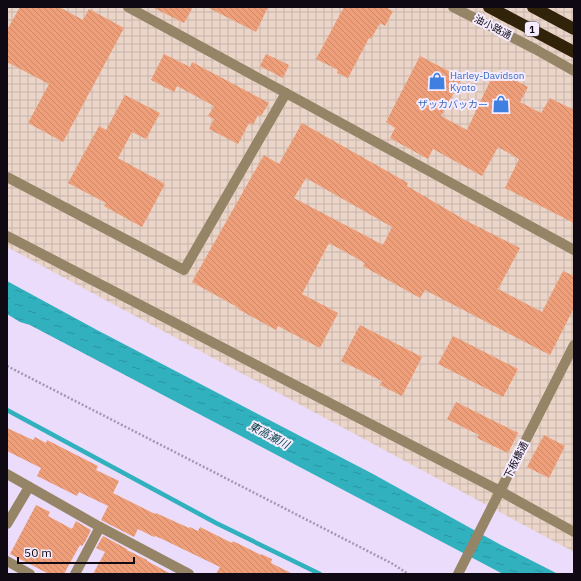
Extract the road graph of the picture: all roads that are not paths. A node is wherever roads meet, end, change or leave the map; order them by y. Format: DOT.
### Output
graph roads {
  1 [pos="128,7"];
  2 [pos="453,7"];
  3 [pos="489,7"];
  4 [pos="533,7"];
  5 [pos="574,29"];
  6 [pos="574,52"];
  7 [pos="574,71"];
  8 [pos="286,93"];
  9 [pos="7,177"];
  10 [pos="7,236"];
  11 [pos="574,250"];
  12 [pos="574,345"];
  13 [pos="7,474"];
  14 [pos="29,486"];
  15 [pos="499,494"];
  16 [pos="7,524"];
  17 [pos="100,527"];
  18 [pos="574,532"];
  19 [pos="7,562"];
  20 [pos="30,574"];
  21 [pos="75,574"];
  22 [pos="189,574"];
  23 [pos="458,574"];
  1 -- 8 [label="street"];
  2 -- 7 [label="street, 油小路通"];
  3 -- 6 [label="highway, 1"];
  4 -- 5 [label="highway, 1"];
  8 -- 9 [label="street"];
  8 -- 11 [label="street"];
  10 -- 15 [label="street"];
  12 -- 15 [label="street, 下板橋通"];
  13 -- 14 [label="street"];
  14 -- 16 [label="street"];
  14 -- 17 [label="street"];
  15 -- 18 [label="street"];
  15 -- 23 [label="street, 下板橋通"];
  17 -- 21 [label="street"];
  17 -- 22 [label="street"];
  19 -- 20 [label="street"];
}
